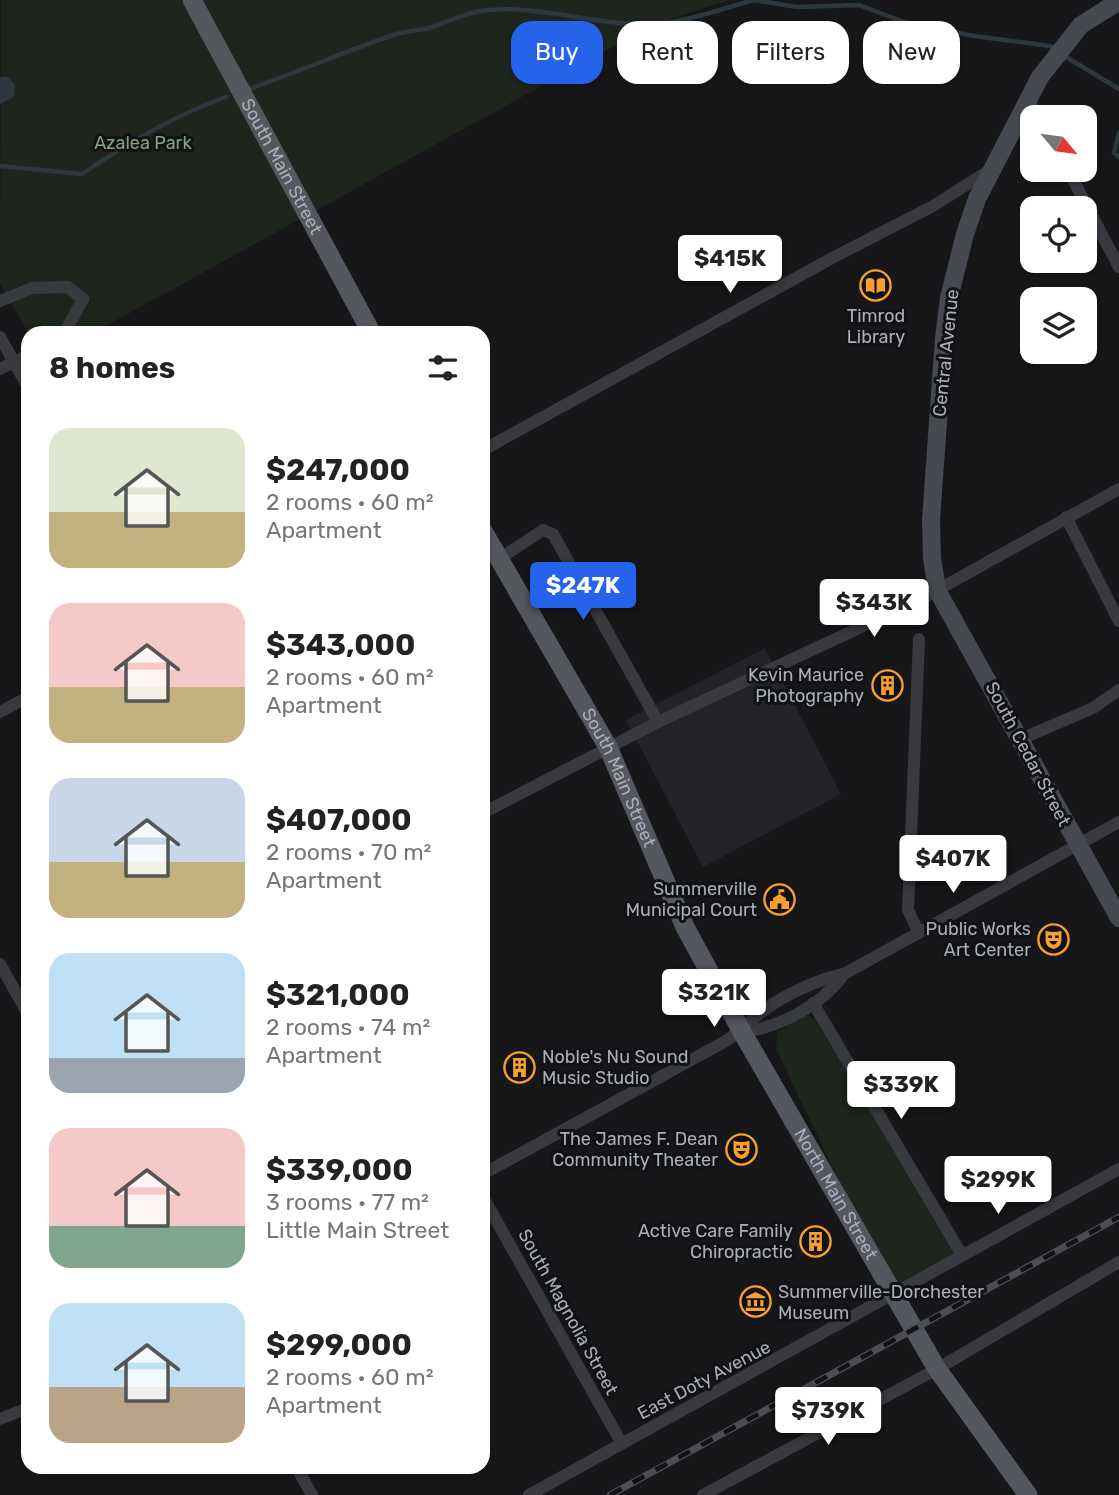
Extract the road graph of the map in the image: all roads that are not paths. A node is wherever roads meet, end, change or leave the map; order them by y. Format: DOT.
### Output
graph roads {
  1 [pos="192,0"];
  2 [pos="1119,1"];
  3 [pos="1036,105"];
  4 [pos="1020,130"];
  5 [pos="993,168"];
  6 [pos="1074,182"];
  7 [pos="1119,268"];
  8 [pos="0,301"];
  9 [pos="68,326"];
  10 [pos="368,326"];
  11 [pos="0,337"];
  12 [pos="21,358"];
  13 [pos="13,361"];
  14 [pos="0,369"];
  15 [pos="21,375"];
  16 [pos="490,446"];
  17 [pos="1119,489"];
  18 [pos="1066,517"];
  19 [pos="490,543"];
  20 [pos="499,559"];
  21 [pos="937,590"];
  22 [pos="1119,621"];
  23 [pos="919,639"];
  24 [pos="1119,690"];
  25 [pos="21,700"];
  26 [pos="0,712"];
  27 [pos="658,722"];
  28 [pos="1021,738"];
  29 [pos="608,747"];
  30 [pos="490,809"];
  31 [pos="1119,822"];
  32 [pos="1077,845"];
  33 [pos="1119,918"];
  34 [pos="919,933"];
  35 [pos="0,964"];
  36 [pos="844,974"];
  37 [pos="21,1002"];
  38 [pos="813,1003"];
  39 [pos="742,1032"];
  40 [pos="1119,1169"];
  41 [pos="490,1170"];
  42 [pos="490,1209"];
  43 [pos="962,1255"];
  44 [pos="1119,1262"];
  45 [pos="894,1295"];
  46 [pos="937,1369"];
  47 [pos="21,1411"];
  48 [pos="0,1419"];
  49 [pos="622,1444"];
  50 [pos="300,1474"];
  51 [pos="312,1495"];
  52 [pos="529,1495"];
  53 [pos="703,1495"];
  54 [pos="1028,1495"];
  1 -- 10 [label="main road, South Main Street"];
  2 -- 3 [label="street, Central Avenue"];
  4 -- 5 [label="street, Central Avenue"];
  5 -- 16 [label="street"];
  5 -- 21 [label="street, Central Avenue"];
  6 -- 7 [label="street"];
  8 -- 9 [label="street"];
  11 -- 13 [label="street"];
  12 -- 13 [label="street"];
  13 -- 14 [label="street"];
  13 -- 15 [label="street"];
  17 -- 18 [label="street"];
  18 -- 21 [label="street"];
  18 -- 22 [label="street"];
  19 -- 20 [label="main road, South Main Street"];
  20 -- 27 [label="street"];
  20 -- 29 [label="main road, South Main Street"];
  21 -- 27 [label="street"];
  21 -- 28 [label="street, South Cedar Street"];
  23 -- 34 [label="street"];
  24 -- 28 [label="street"];
  25 -- 26 [label="street"];
  27 -- 29 [label="street"];
  28 -- 32 [label="street, South Cedar Street"];
  29 -- 30 [label="street"];
  29 -- 39 [label="main road, South Main Street"];
  31 -- 32 [label="street"];
  32 -- 33 [label="street, South Cedar Street"];
  32 -- 34 [label="street"];
  34 -- 36 [label="street"];
  35 -- 37 [label="street"];
  36 -- 38 [label="street"];
  36 -- 39 [label="street"];
  38 -- 39 [label="street"];
  38 -- 43 [label="street"];
  39 -- 41 [label="street"];
  39 -- 45 [label="main road, North Main Street"];
  40 -- 43 [label="street, East Doty Avenue"];
  42 -- 49 [label="street, South Magnolia Street"];
  43 -- 45 [label="street, East Doty Avenue"];
  44 -- 46 [label="street"];
  45 -- 46 [label="main road, North Main Street"];
  45 -- 49 [label="street, East Doty Avenue"];
  46 -- 53 [label="street"];
  46 -- 54 [label="main road, North Main Street"];
  47 -- 48 [label="street"];
  49 -- 52 [label="street, East Doty Avenue"];
  50 -- 51 [label="street"];
}
